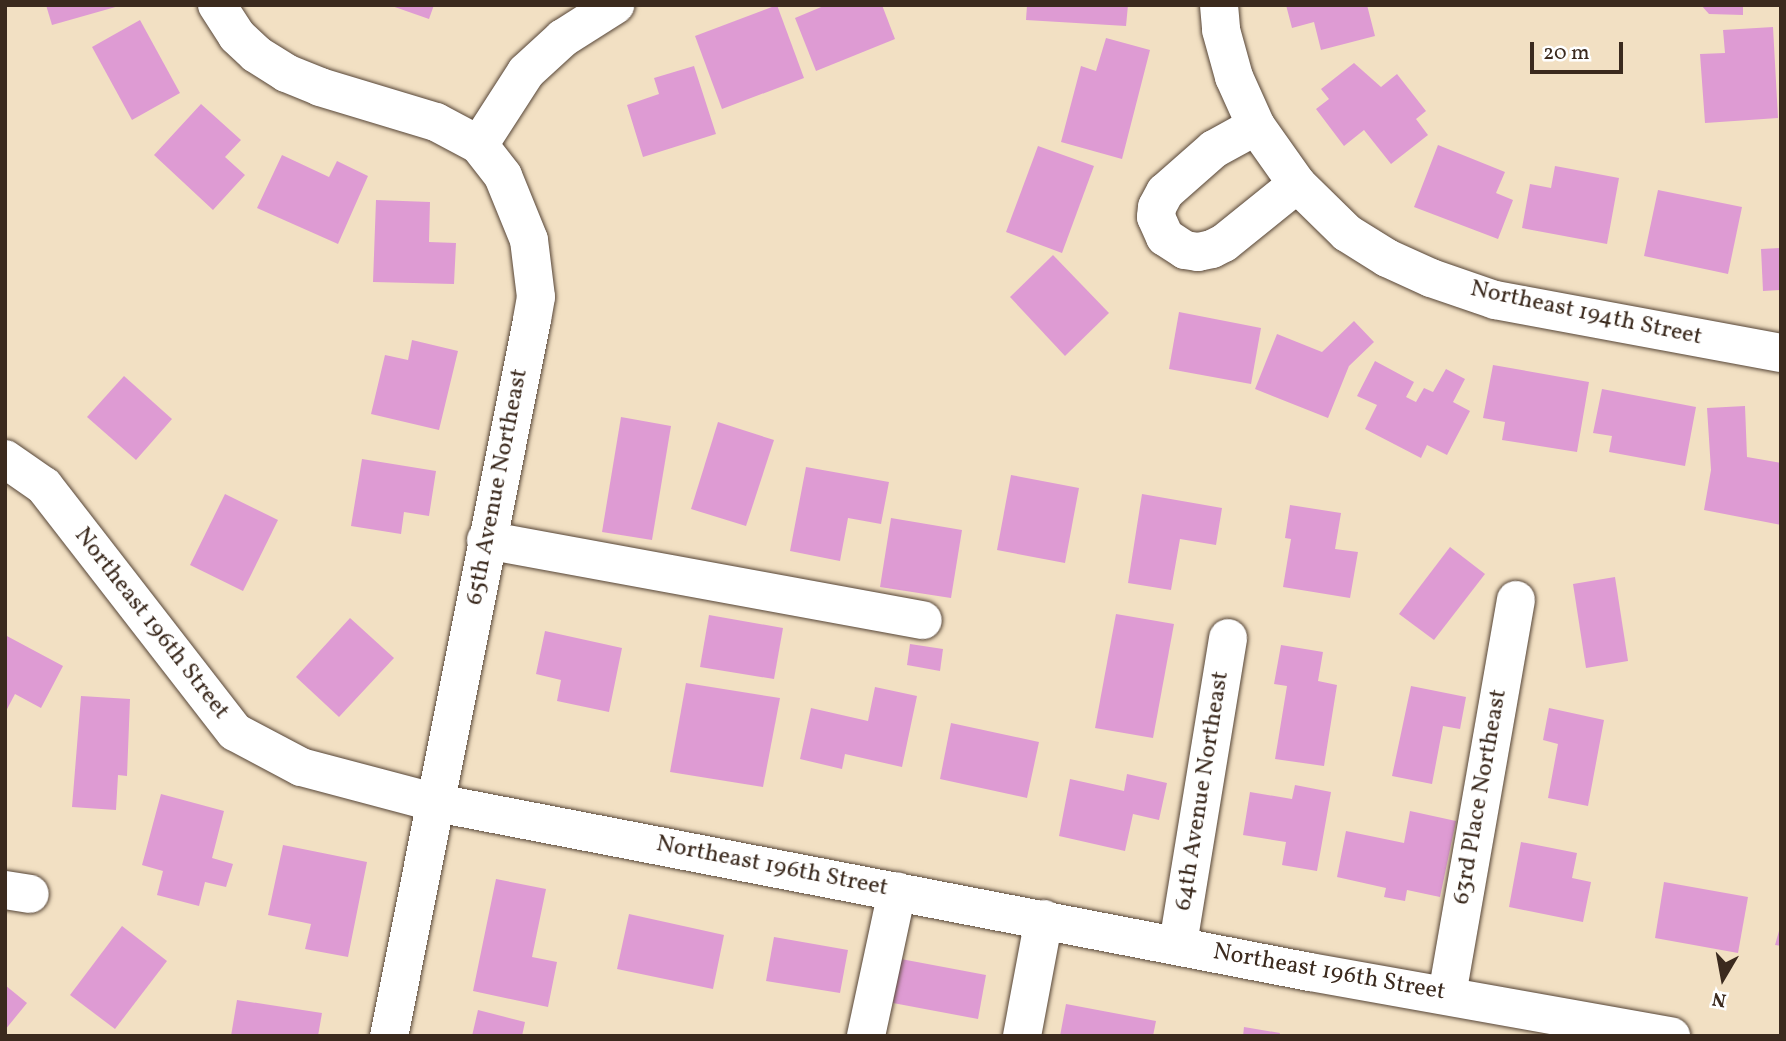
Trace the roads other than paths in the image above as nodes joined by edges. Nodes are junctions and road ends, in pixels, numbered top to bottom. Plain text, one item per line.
1 (217, 5) edge
2 (615, 5) edge
3 (1219, 5) edge
4 (1256, 126) junction
5 (479, 145) junction
6 (1297, 184) junction
7 (1781, 353) edge
8 (5, 459) edge
9 (486, 540) junction
10 (1516, 600) dead end
11 (923, 620) dead end
12 (1228, 638) dead end
13 (436, 803) junction
14 (897, 891) junction
15 (1044, 919) junction
16 (1178, 944) junction
17 (1447, 995) junction
18 (389, 1036) edge
19 (866, 1036) edge
20 (1022, 1036) edge
21 (1671, 1036) edge

1 - 5 street
2 - 5 street
3 - 4 street, Northeast 194th Street
4 - 6 street, Northeast 194th Street
4 - 6 street
5 - 9 street, 65th Avenue Northeast
6 - 7 street, Northeast 194th Street
8 - 13 street, Northeast 196th Street
9 - 11 street
9 - 13 street, 65th Avenue Northeast
10 - 17 street, 63rd Place Northeast
12 - 16 street, 64th Avenue Northeast
13 - 14 street, Northeast 196th Street
13 - 18 street, 65th Avenue Northeast
14 - 15 street, Northeast 196th Street
14 - 19 street
15 - 16 street, Northeast 196th Street
15 - 20 street
16 - 17 street, Northeast 196th Street
17 - 21 street, Northeast 196th Street

